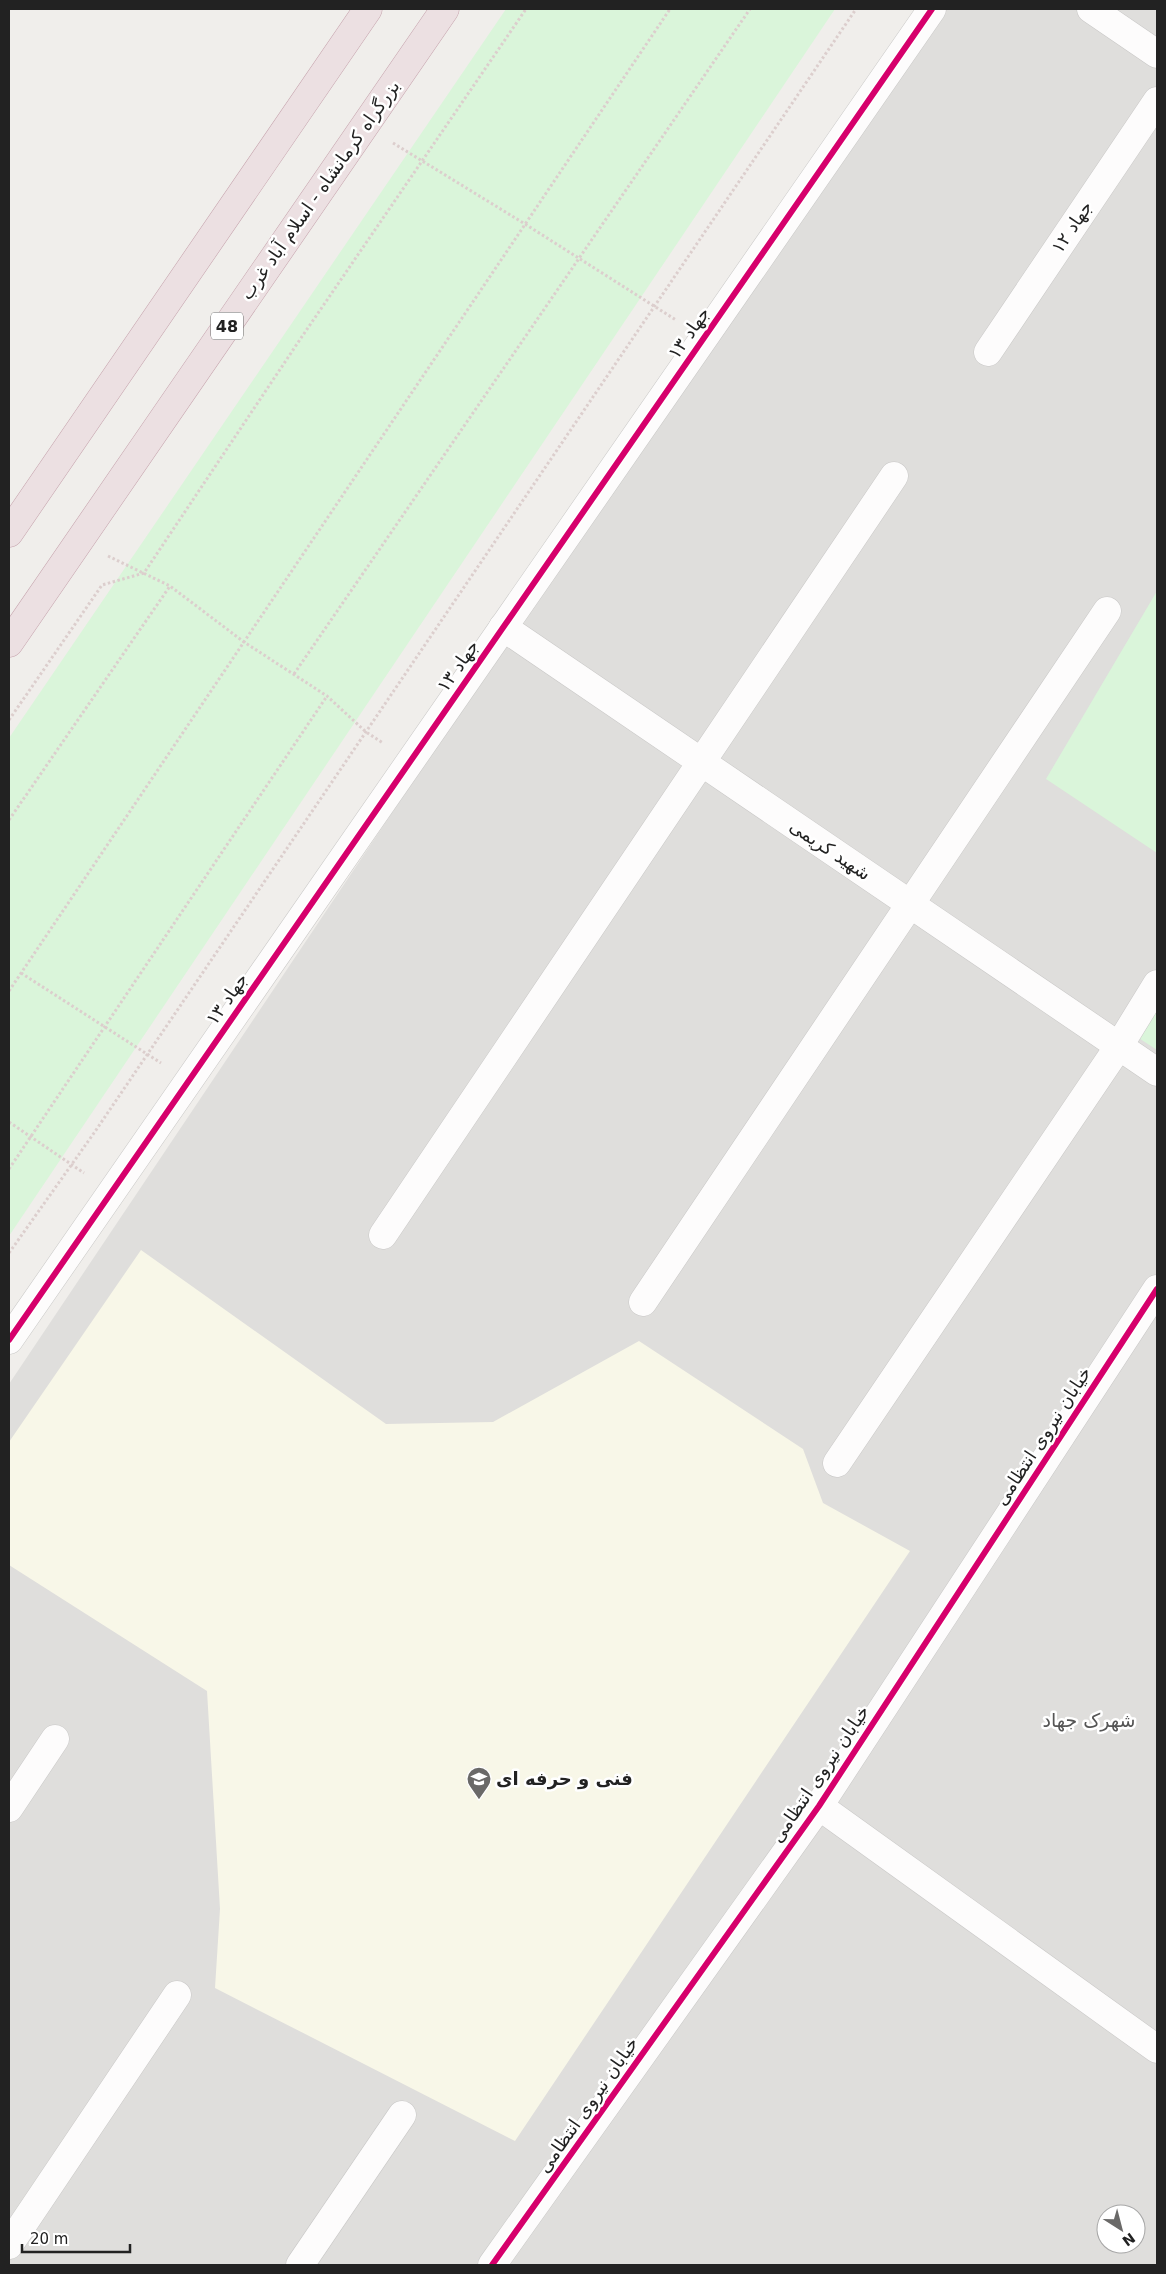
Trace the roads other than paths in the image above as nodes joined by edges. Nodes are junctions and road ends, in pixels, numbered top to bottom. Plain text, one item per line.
1 (368, 9) edge
2 (445, 9) edge
3 (932, 9) edge
4 (1091, 9) edge
5 (1157, 54) edge
6 (1157, 101) edge
7 (988, 352) dead end
8 (894, 476) dead end
9 (9, 533) edge
10 (1107, 611) dead end
11 (503, 627) junction
12 (9, 643) edge
13 (702, 762) junction
14 (911, 904) junction
15 (1157, 984) edge
16 (1119, 1046) junction
17 (1157, 1072) edge
18 (383, 1235) dead end
19 (1157, 1288) edge
20 (643, 1302) dead end
21 (9, 1340) edge
22 (837, 1463) dead end
23 (55, 1739) dead end
24 (819, 1806) junction
25 (9, 1808) edge
26 (177, 1995) dead end
27 (1157, 2049) edge
28 (402, 2114) dead end
29 (9, 2245) edge
30 (300, 2265) edge
31 (492, 2265) edge

1 - 9 highway
2 - 12 highway, بزرگراه کرمانشاه - اسلام آباد غرب / 48
3 - 11 street, جهاد ۱۳
4 - 5 street
6 - 7 street, جهاد ۱۲
8 - 13 street
10 - 14 street
11 - 13 street, شهید کریمی
11 - 21 street, جهاد ۱۳
13 - 14 street, شهید کریمی
13 - 18 street
14 - 16 street, شهید کریمی
14 - 20 street
15 - 16 street
16 - 17 street, شهید کریمی
16 - 22 street
19 - 24 street, خیابان نیروی انتظامی
23 - 25 street
24 - 27 street
24 - 31 street, خیابان نیروی انتظامی
26 - 29 street
28 - 30 street

